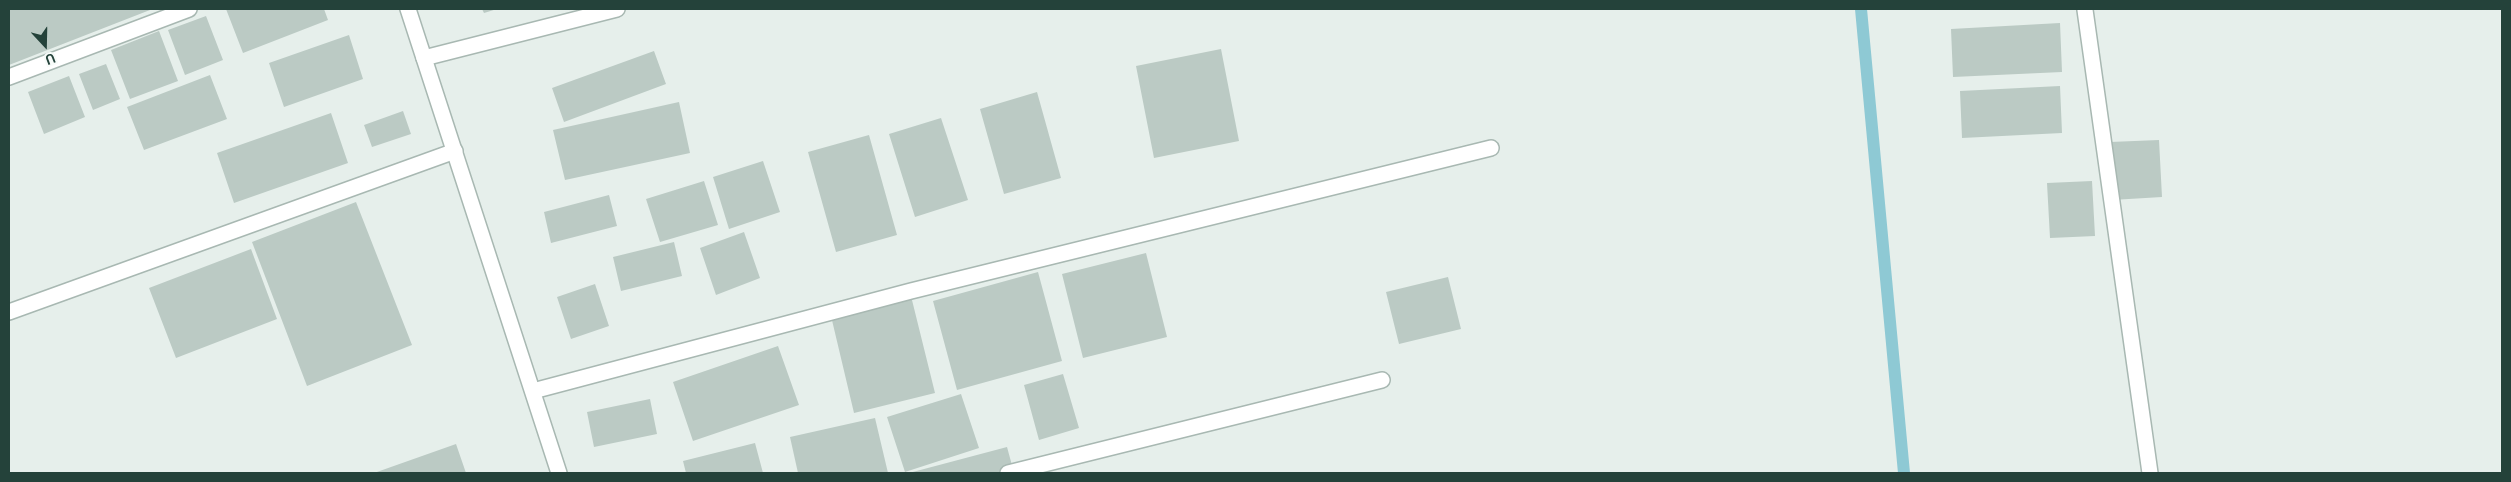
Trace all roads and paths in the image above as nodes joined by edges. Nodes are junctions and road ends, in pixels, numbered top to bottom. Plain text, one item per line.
1 (189, 9) edge
2 (408, 9) edge
3 (617, 9) edge
4 (2086, 10) dead end
5 (424, 58) junction
6 (9, 77) edge
7 (1491, 148) dead end
8 (455, 152) junction
9 (9, 312) edge
10 (1382, 380) dead end
11 (533, 390) junction
12 (559, 473) edge
13 (1008, 473) edge
14 (2150, 473) edge

1 - 6 street
2 - 5 street
3 - 5 street
4 - 14 street
5 - 8 street
7 - 11 street
8 - 9 street
8 - 11 street
10 - 13 street
11 - 12 street

